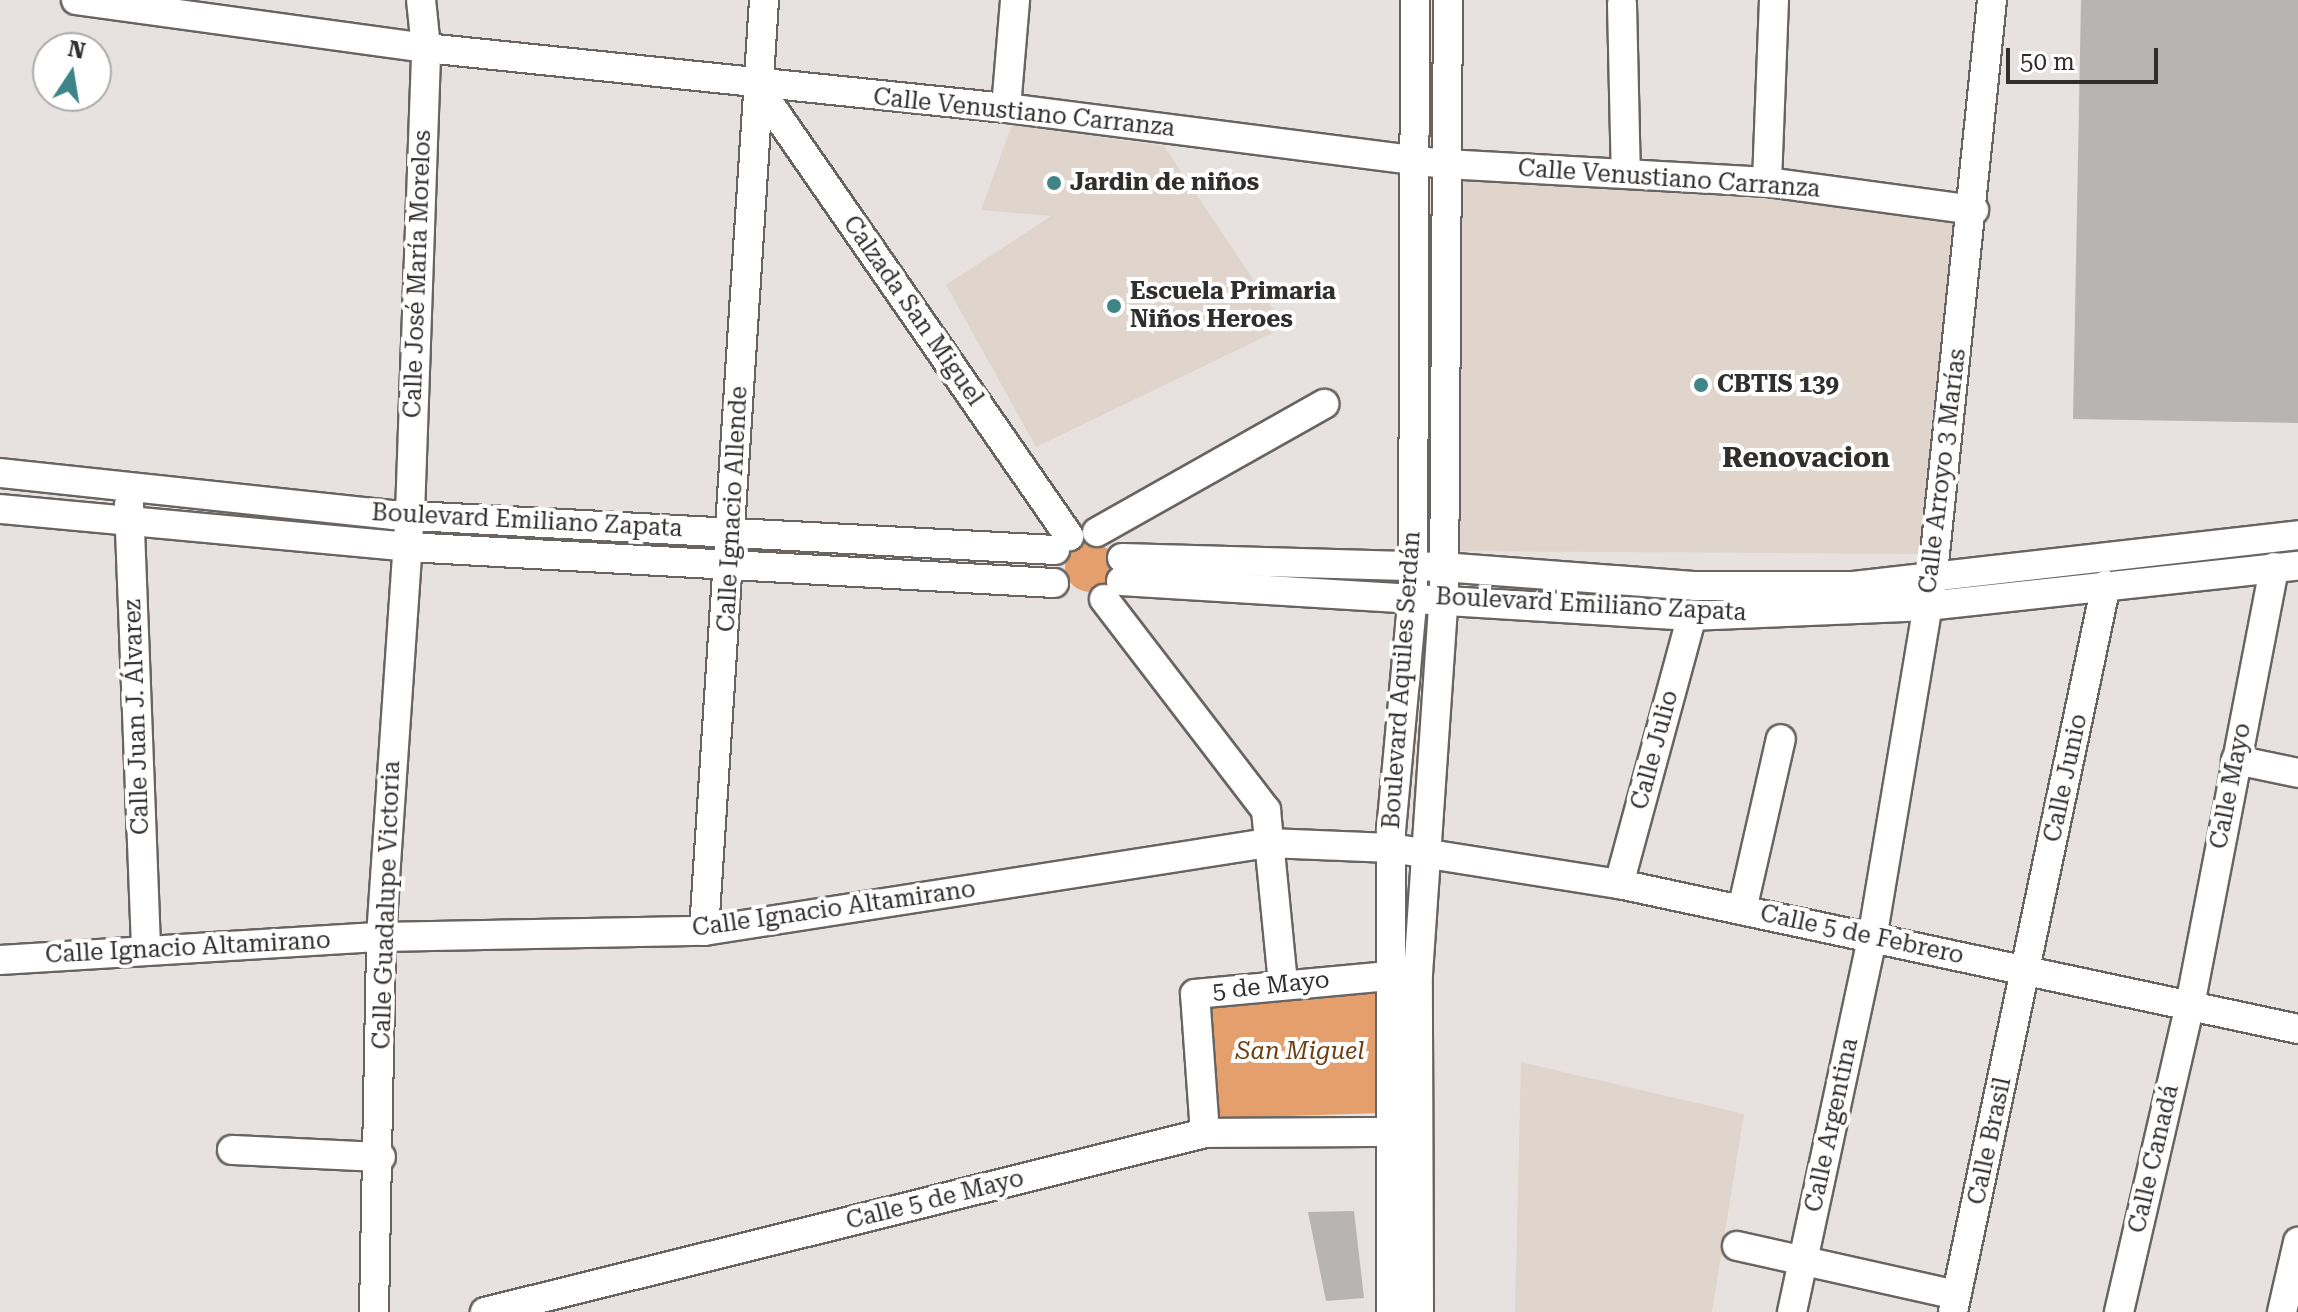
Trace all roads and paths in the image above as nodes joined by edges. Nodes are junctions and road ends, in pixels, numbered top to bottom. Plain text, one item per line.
1 (76, 0) edge
2 (421, 0) edge
3 (764, 0) edge
4 (1015, 0) edge
5 (1448, 0) edge
6 (1774, 0) edge
7 (1992, 0) edge
8 (1407, 1) edge
9 (1622, 4) dead end
10 (426, 48) junction
11 (757, 86) junction
12 (1006, 108) junction
13 (792, 138) junction
14 (752, 143) junction
15 (1415, 160) junction
16 (1446, 164) junction
17 (1626, 174) junction
18 (1767, 182) junction
19 (1974, 210) junction
20 (1324, 404) dead end
21 (0, 473) edge
22 (129, 483) junction
23 (0, 509) edge
24 (410, 514) junction
25 (130, 521) junction
26 (1097, 532) junction
27 (734, 533) junction
28 (2298, 535) edge
29 (1062, 543) junction
30 (408, 547) junction
31 (2286, 566) edge
32 (1442, 567) junction
33 (731, 568) junction
34 (1933, 573) junction
35 (1116, 579) junction
36 (1413, 581) junction
37 (1054, 583) junction
38 (2106, 585) junction
39 (1444, 596) junction
40 (1927, 606) junction
41 (1692, 616) junction
42 (1781, 739) dead end
43 (2236, 760) junction
44 (2298, 773) edge
45 (1268, 843) junction
46 (1391, 848) junction
47 (1425, 852) junction
48 (1619, 884) junction
49 (1742, 910) junction
50 (704, 931) junction
51 (381, 937) junction
52 (1872, 939) junction
53 (146, 950) junction
54 (0, 960) edge
55 (2027, 970) junction
56 (1404, 975) junction
57 (1283, 983) junction
58 (2190, 1005) junction
59 (2298, 1029) edge
60 (1404, 1132) junction
61 (1205, 1133) junction
62 (232, 1150) dead end
63 (381, 1157) junction
64 (2298, 1242) edge
65 (1737, 1246) dead end
66 (1803, 1259) junction
67 (1954, 1304) edge
68 (374, 1312) edge
69 (485, 1312) edge
70 (1391, 1312) edge
71 (1419, 1312) edge
72 (1792, 1312) edge
73 (2119, 1312) edge
74 (2282, 1312) edge

1 - 10 street, Calle Venustiano Carranza
2 - 10 street, Calle José María Morelos
3 - 11 street, Calle Ignacio Allende
4 - 12 street
5 - 16 street, Boulevard Aquiles Serdán
6 - 18 street
7 - 19 street, Calle Arroyo 3 Marías
8 - 15 street, Boulevard Aquiles Serdán
9 - 17 street
10 - 11 street, Calle Venustiano Carranza
10 - 24 street, Calle José María Morelos
11 - 12 street, Calle Venustiano Carranza
11 - 13 street, Calzada San Miguel
11 - 14 street, Calle Ignacio Allende
12 - 15 street, Calle Venustiano Carranza
13 - 14 street
13 - 29 street, Calzada San Miguel
14 - 27 street, Calle Ignacio Allende
15 - 16 street, Calle Venustiano Carranza
15 - 36 street, Boulevard Aquiles Serdán
16 - 17 street, Calle Venustiano Carranza
16 - 32 street, Boulevard Aquiles Serdán
17 - 18 street, Calle Venustiano Carranza
18 - 19 street, Calle Venustiano Carranza
19 - 34 street, Calle Arroyo 3 Marías
20 - 26 street
21 - 22 street, Boulevard Emiliano Zapata
22 - 24 street, Boulevard Emiliano Zapata
22 - 25 street, Calle Juan J. Álvarez
23 - 25 street, Boulevard Emiliano Zapata
24 - 27 street, Boulevard Emiliano Zapata
24 - 30 street, Calle José María Morelos
25 - 30 street, Boulevard Emiliano Zapata
25 - 53 street, Calle Juan J. Álvarez
26 - 29 street, Boulevard Emiliano Zapata
26 - 35 street
27 - 29 street, Boulevard Emiliano Zapata
27 - 33 street, Calle Ignacio Allende
28 - 34 street, Boulevard Emiliano Zapata
29 - 37 street
30 - 33 street, Boulevard Emiliano Zapata
30 - 51 street, Calle Guadalupe Victoria
31 - 38 street, Boulevard Emiliano Zapata
31 - 43 street, Calle Mayo
32 - 34 street, Boulevard Emiliano Zapata
32 - 36 street, Boulevard Emiliano Zapata
32 - 39 street, Boulevard Aquiles Serdán
33 - 37 street, Boulevard Emiliano Zapata
33 - 50 street, Calle Ignacio Allende
34 - 40 street, Calle Arroyo 3 Marías
35 - 36 street, Boulevard Emiliano Zapata
35 - 37 street, Boulevard Emiliano Zapata
35 - 45 street
36 - 39 street, Boulevard Emiliano Zapata
36 - 46 street, Boulevard Aquiles Serdán
38 - 40 street, Boulevard Emiliano Zapata
38 - 55 street, Calle Junio
39 - 41 street, Boulevard Emiliano Zapata
39 - 47 street, Boulevard Aquiles Serdán
40 - 41 street, Boulevard Emiliano Zapata
40 - 52 street, Calle Arroyo 3 Marías
41 - 48 street, Calle Julio
42 - 49 street
43 - 44 street
43 - 58 street, Calle Mayo
45 - 46 street, Calle Ignacio Altamirano
45 - 50 street, Calle Ignacio Altamirano
45 - 57 street
46 - 47 street, Calle Ignacio Altamirano
46 - 56 street, Boulevard Aquiles Serdán
47 - 48 street, Calle 5 de Febrero
47 - 56 street, Boulevard Aquiles Serdán
48 - 49 street, Calle 5 de Febrero
49 - 52 street, Calle 5 de Febrero
50 - 51 street, Calle Ignacio Altamirano
51 - 53 street, Calle Ignacio Altamirano
51 - 63 street, Calle Guadalupe Victoria
52 - 55 street, Calle 5 de Febrero
52 - 66 street, Calle Argentina
53 - 54 street, Calle Ignacio Altamirano
55 - 58 street, Calle 5 de Febrero
55 - 67 street, Calle Brasil
56 - 57 street, 5 de Mayo
56 - 60 street, Boulevard Aquiles Serdán
57 - 61 street, 5 de Mayo
58 - 59 street, Calle 5 de Febrero
58 - 73 street, Calle Canadá
60 - 61 street, Calle 5 de Mayo
60 - 70 street, Boulevard Aquiles Serdán
60 - 71 street, Boulevard Aquiles Serdán
61 - 69 street, Calle 5 de Mayo
62 - 63 street
63 - 68 street, Calle Guadalupe Victoria
64 - 74 street
65 - 66 street
66 - 67 street
66 - 72 street, Calle Argentina

